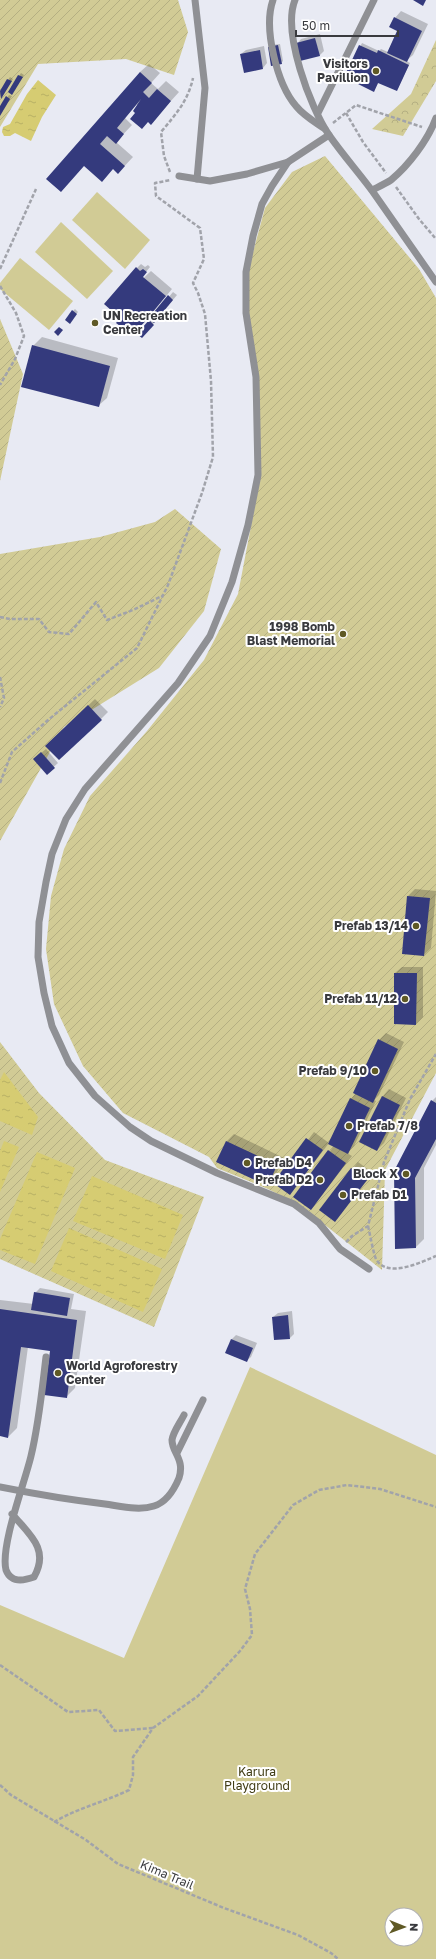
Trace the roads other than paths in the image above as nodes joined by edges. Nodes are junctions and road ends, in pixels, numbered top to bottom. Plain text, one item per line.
1 (195, 0) edge
2 (273, 0) edge
3 (295, 0) edge
4 (374, 0) edge
5 (318, 113) junction
6 (436, 118) edge
7 (327, 132) junction
8 (288, 162) junction
9 (179, 176) dead end
10 (197, 179) junction
11 (372, 190) junction
12 (436, 282) edge
13 (369, 1269) dead end
14 (46, 1357) dead end
15 (203, 1400) dead end
16 (184, 1415) dead end
17 (177, 1453) junction
18 (0, 1487) edge
19 (21, 1491) junction
20 (12, 1514) junction

1 - 10 lane
2 - 7 lane
3 - 5 lane
4 - 5 lane
5 - 7 lane
6 - 11 lane
7 - 8 lane
7 - 11 lane
8 - 10 lane
8 - 13 lane
9 - 10 lane
11 - 12 lane
14 - 19 lane
15 - 17 lane
16 - 17 lane
17 - 19 lane
18 - 19 lane
19 - 20 lane
20 - 20 lane

